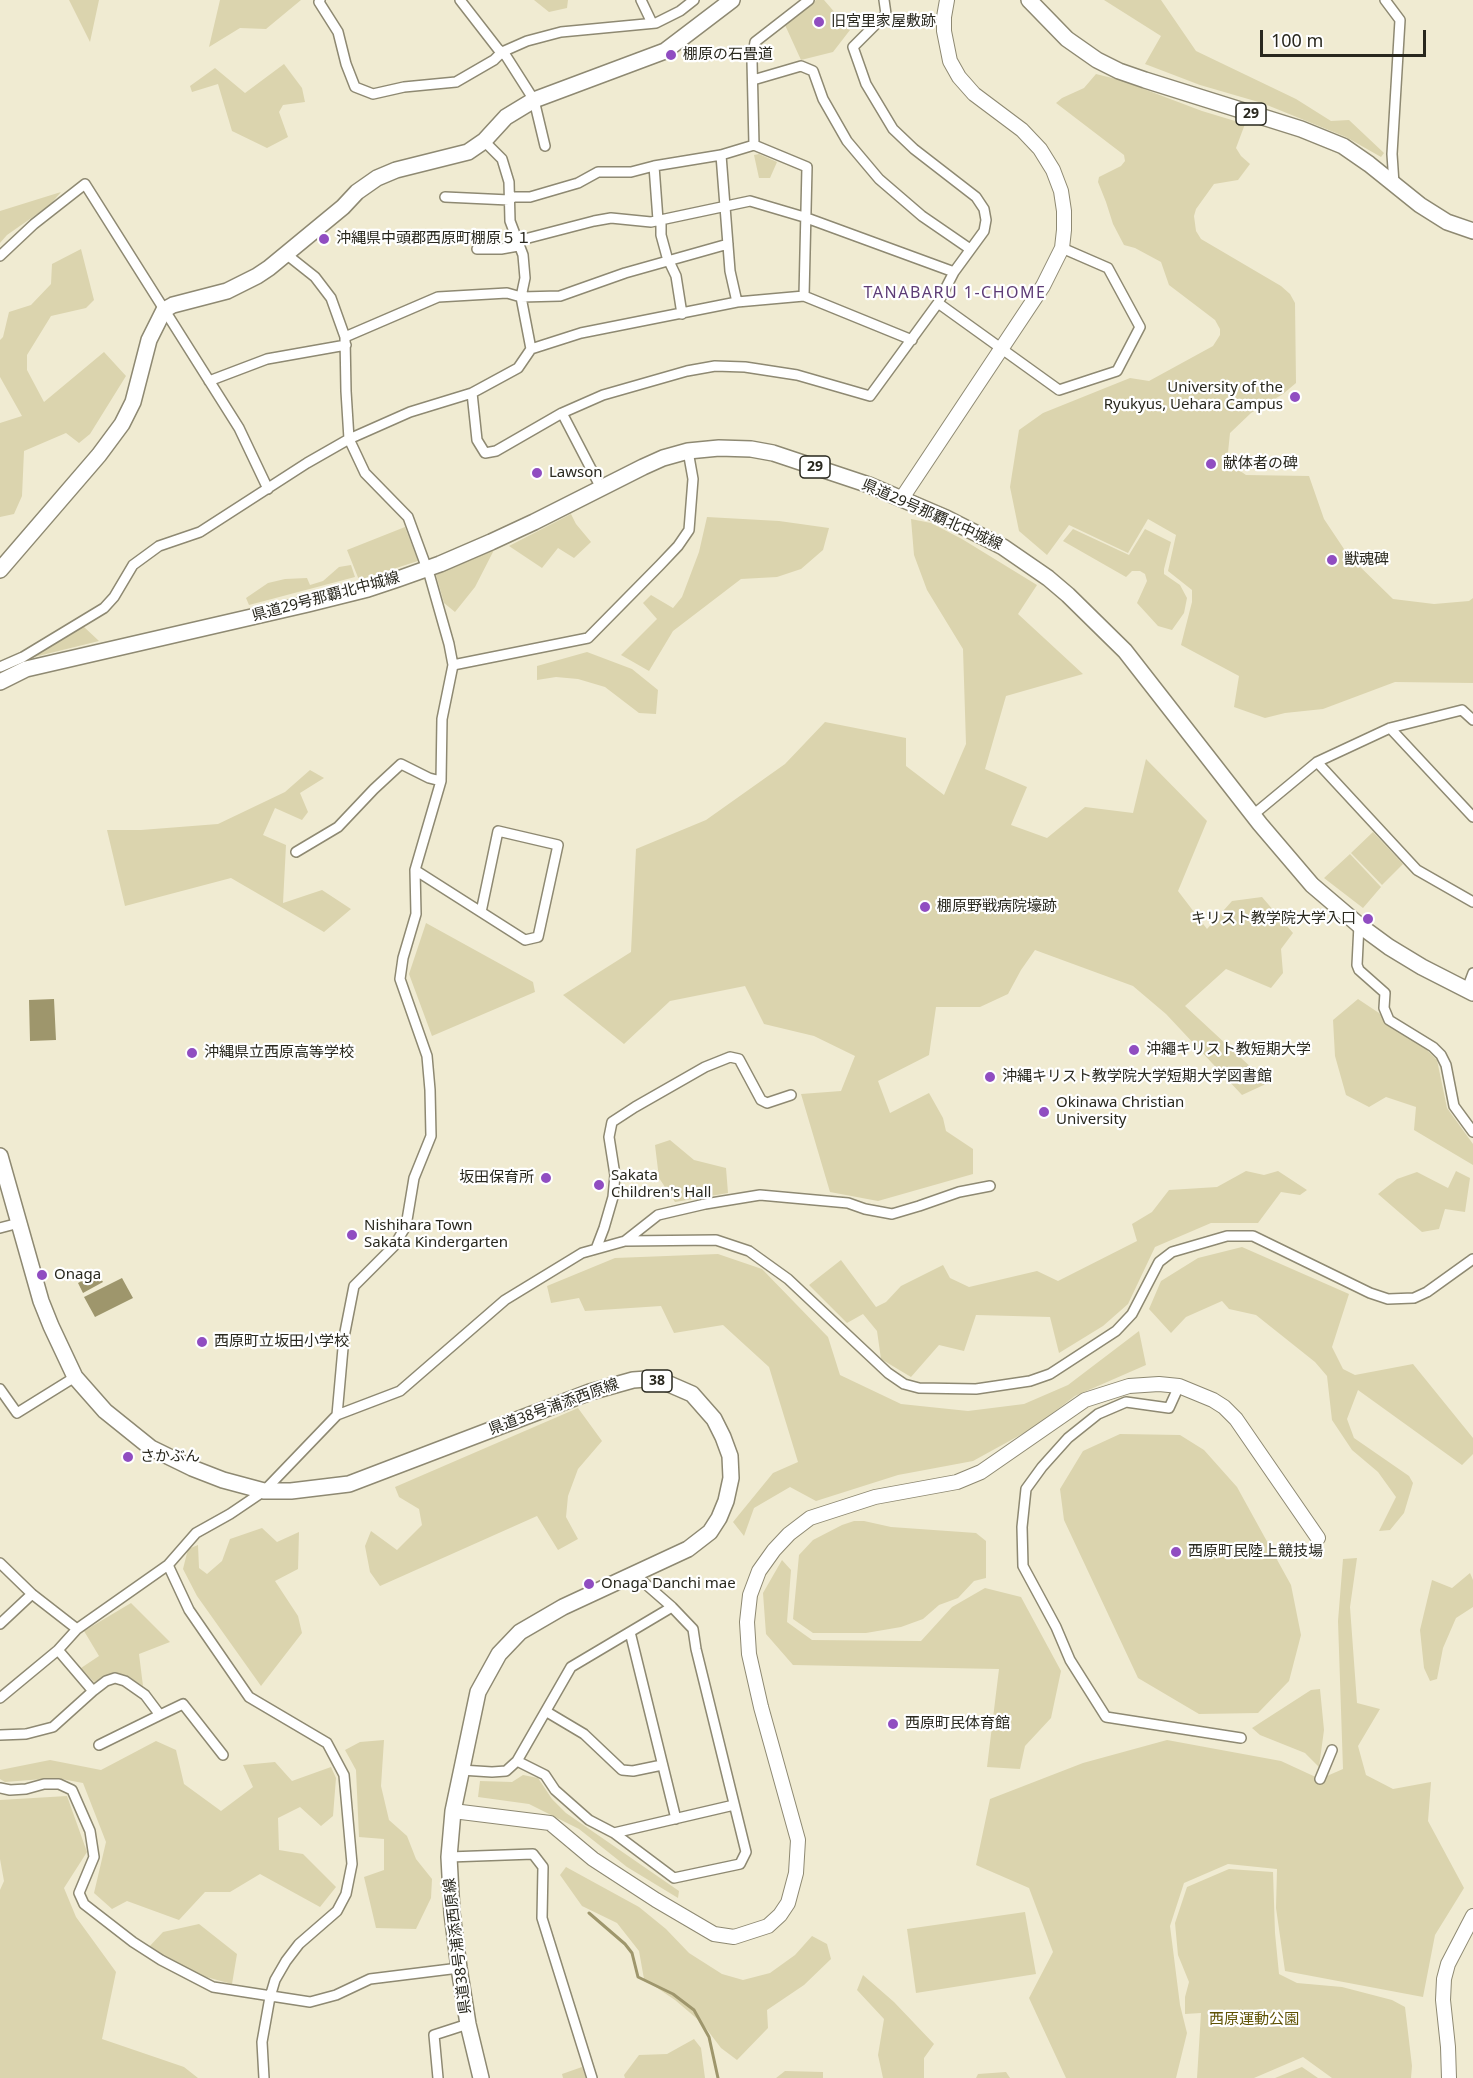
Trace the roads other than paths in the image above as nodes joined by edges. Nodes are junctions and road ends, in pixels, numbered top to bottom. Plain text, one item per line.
1 (320, 0) edge
2 (460, 0) edge
3 (641, 0) edge
4 (694, 0) edge
5 (732, 0) edge
6 (809, 0) edge
7 (884, 0) edge
8 (947, 0) edge
9 (1029, 0) edge
10 (1385, 0) edge
11 (652, 23) junction
12 (502, 52) junction
13 (753, 80) junction
14 (534, 100) junction
15 (484, 141) junction
16 (754, 145) junction
17 (544, 146) dead end
18 (721, 155) junction
19 (654, 166) junction
20 (1394, 184) junction
21 (445, 197) dead end
22 (509, 200) junction
23 (725, 206) junction
24 (804, 217) junction
25 (659, 220) junction
26 (1473, 231) edge
27 (518, 244) junction
28 (728, 244) junction
29 (1062, 248) junction
30 (477, 249) dead end
31 (970, 249) junction
32 (286, 254) junction
33 (0, 256) edge
34 (669, 261) junction
35 (954, 272) junction
36 (804, 296) junction
37 (521, 297) junction
38 (736, 302) junction
39 (938, 303) junction
40 (164, 310) junction
41 (682, 314) junction
42 (912, 340) junction
43 (346, 341) junction
44 (531, 349) junction
45 (1001, 349) junction
46 (209, 381) junction
47 (472, 393) junction
48 (562, 413) junction
49 (349, 440) junction
50 (688, 451) junction
51 (601, 488) junction
52 (268, 489) junction
53 (902, 498) junction
54 (427, 569) junction
55 (0, 570) edge
56 (24, 663) junction
57 (453, 665) junction
58 (0, 667) edge
59 (0, 681) edge
60 (1473, 720) edge
61 (1390, 728) junction
62 (1317, 762) junction
63 (441, 781) junction
64 (1253, 815) junction
65 (1473, 817) edge
66 (296, 852) dead end
67 (415, 870) junction
68 (1473, 902) edge
69 (481, 912) junction
70 (1359, 925) junction
71 (1473, 973) edge
72 (1470, 991) edge
73 (792, 1095) dead end
74 (1473, 1132) edge
75 (0, 1156) edge
76 (990, 1186) dead end
77 (19, 1223) junction
78 (0, 1228) edge
79 (625, 1241) junction
80 (596, 1249) junction
81 (1473, 1259) edge
82 (75, 1377) junction
83 (1179, 1386) junction
84 (0, 1389) edge
85 (338, 1415) junction
86 (264, 1491) junction
87 (1318, 1538) dead end
88 (0, 1563) edge
89 (168, 1565) junction
90 (633, 1573) junction
91 (32, 1594) junction
92 (672, 1607) junction
93 (0, 1624) edge
94 (77, 1629) junction
95 (630, 1632) junction
96 (58, 1650) junction
97 (93, 1691) junction
98 (0, 1698) edge
99 (547, 1712) junction
100 (160, 1715) junction
101 (0, 1735) edge
102 (1241, 1738) dead end
103 (99, 1745) dead end
104 (1332, 1750) dead end
105 (223, 1755) dead end
106 (517, 1761) junction
107 (662, 1765) junction
108 (461, 1770) junction
109 (1320, 1779) dead end
110 (0, 1788) edge
111 (734, 1805) junction
112 (453, 1811) junction
113 (676, 1819) junction
114 (614, 1833) junction
115 (449, 1857) junction
116 (1473, 1916) edge
117 (459, 1968) junction
118 (270, 1997) junction
119 (468, 2024) junction
120 (264, 2078) edge
121 (438, 2078) edge
122 (481, 2078) edge
123 (592, 2078) edge
124 (1449, 2078) edge

1 - 12 street
2 - 12 street
3 - 11 street
4 - 11 street
5 - 14 main road
6 - 13 street
7 - 31 street
8 - 29 street
9 - 20 main road, 29
10 - 20 street
11 - 12 street
12 - 14 street
13 - 16 street
13 - 31 street
14 - 15 main road
14 - 17 street
15 - 22 street
15 - 32 main road
16 - 18 street
16 - 24 street
18 - 19 street
18 - 23 street
19 - 22 street
19 - 25 street
20 - 26 main road, 29
21 - 22 street
22 - 27 street
23 - 24 street
23 - 25 street
23 - 28 street
24 - 35 street
24 - 36 street
25 - 27 street
25 - 34 street
27 - 30 street
27 - 37 street
28 - 34 street
28 - 38 street
29 - 45 street
29 - 45 street
31 - 35 street
32 - 40 main road
32 - 43 street
33 - 40 street
34 - 37 street
34 - 41 street
35 - 39 street
36 - 38 street
36 - 42 street
37 - 43 street
37 - 44 street
38 - 41 street
39 - 42 street
39 - 45 street
40 - 46 street
40 - 55 main road
41 - 44 street
42 - 48 street
43 - 46 street
43 - 49 street
44 - 47 street
45 - 53 street
46 - 52 street
47 - 48 street
47 - 49 street
48 - 51 street
49 - 52 street
49 - 54 street
50 - 51 main road, 県道29号那覇北中城線 / 29
50 - 53 main road, 県道29号那覇北中城線 / 29
50 - 57 street
51 - 54 main road, 県道29号那覇北中城線 / 29
52 - 56 street
53 - 64 main road, 県道29号那覇北中城線 / 29
54 - 56 main road, 県道29号那覇北中城線 / 29
54 - 57 street
56 - 58 street
56 - 59 main road, 県道29号那覇北中城線 / 29
57 - 63 street
60 - 61 street
61 - 62 street
61 - 65 street
62 - 64 street
62 - 68 street
63 - 66 street
63 - 67 street
64 - 70 main road, 県道29号那覇北中城線 / 29
67 - 69 street
67 - 85 street
69 - 69 street
70 - 72 main road, 県道29号那覇北中城線 / 29
70 - 74 street
71 - 72 street
73 - 80 street
75 - 77 main road, 県道38号浦添西原線 / 38
76 - 79 street
77 - 78 street
77 - 82 main road, 県道38号浦添西原線 / 38
79 - 80 street
79 - 81 street
80 - 85 street
82 - 84 street
82 - 86 main road, 県道38号浦添西原線 / 38
83 - 87 street
83 - 102 street
83 - 112 street
85 - 86 street
86 - 89 street
86 - 90 main road, 県道38号浦添西原線 / 38
88 - 91 street
89 - 94 street
89 - 118 street
90 - 92 street
90 - 108 main road, 県道38号浦添西原線 / 38
91 - 93 street
91 - 94 street
92 - 95 street
92 - 111 street
94 - 96 street
95 - 99 street
95 - 107 street
96 - 97 street
96 - 98 street
97 - 100 street
97 - 101 street
99 - 106 street
99 - 107 street
100 - 103 street
100 - 105 street
104 - 109 street
106 - 108 street
106 - 114 street
107 - 113 street
108 - 112 main road, 県道38号浦添西原線 / 38
110 - 118 street
111 - 113 street
111 - 114 street
112 - 115 main road, 県道38号浦添西原線 / 38
113 - 114 street
115 - 117 main road, 県道38号浦添西原線 / 38
115 - 123 street
116 - 124 street
117 - 118 street
117 - 119 main road, 県道38号浦添西原線 / 38
118 - 120 street
119 - 121 street
119 - 122 main road, 県道38号浦添西原線 / 38

